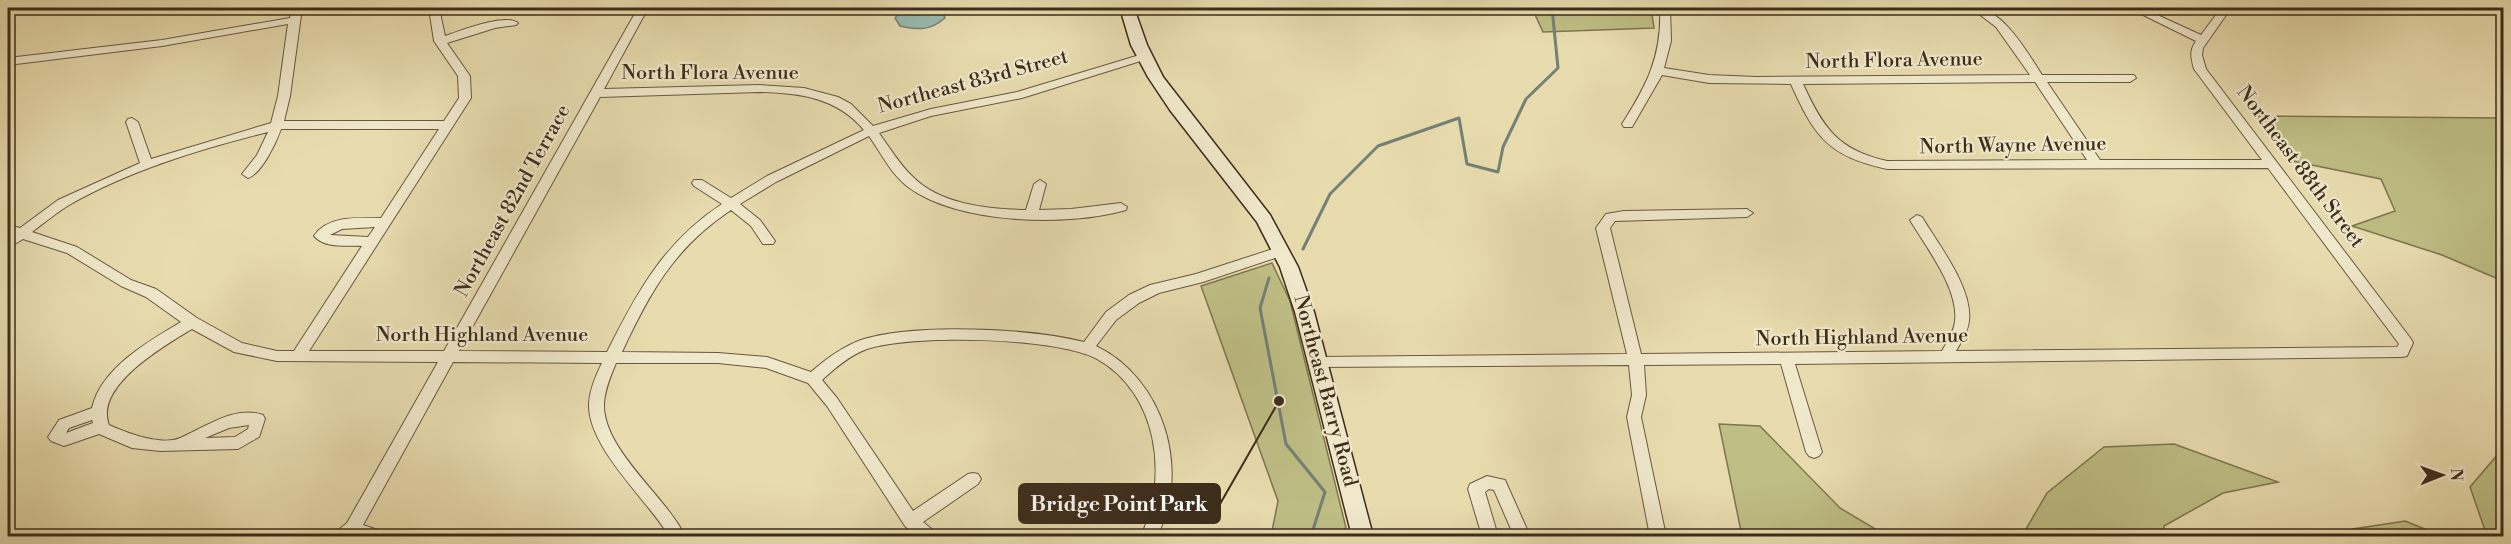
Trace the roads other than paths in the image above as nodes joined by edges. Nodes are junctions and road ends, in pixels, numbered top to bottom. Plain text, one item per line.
1 (434, 8) edge
2 (643, 8) edge
3 (1127, 8) edge
4 (1665, 8) edge
5 (1976, 8) edge
6 (2134, 8) edge
7 (2226, 8) edge
8 (296, 14) edge
9 (512, 23) dead end
10 (2202, 40) junction
11 (440, 41) junction
12 (1143, 57) junction
13 (8, 61) edge
14 (1659, 71) junction
15 (2130, 78) dead end
16 (2038, 79) junction
17 (1796, 82) junction
18 (595, 93) junction
19 (132, 122) dead end
20 (1628, 124) dead end
21 (278, 125) junction
22 (449, 126) junction
23 (870, 131) junction
24 (2096, 164) junction
25 (2272, 164) junction
26 (147, 165) junction
27 (248, 174) dead end
28 (698, 183) dead end
29 (1040, 184) dead end
30 (728, 204) junction
31 (1120, 207) dead end
32 (1032, 213) junction
33 (1747, 213) dead end
34 (1917, 219) dead end
35 (385, 222) junction
36 (14, 231) edge
37 (768, 241) dead end
38 (372, 242) junction
39 (8, 243) edge
40 (1282, 251) junction
41 (192, 322) junction
42 (1087, 348) junction
43 (2406, 348) joint
44 (299, 355) junction
45 (450, 355) junction
46 (614, 356) junction
47 (1946, 357) junction
48 (1786, 360) junction
49 (1636, 361) junction
50 (1317, 363) junction
51 (813, 379) junction
52 (184, 443) dead end
53 (1814, 452) dead end
54 (973, 479) dead end
55 (911, 521) junction
56 (348, 532) edge
57 (375, 537) edge
58 (677, 537) edge
59 (928, 537) edge
60 (1149, 537) edge
61 (1363, 537) edge
62 (1491, 537) edge
63 (1522, 537) edge
64 (1658, 537) edge

1 - 11 street
2 - 18 street, Northeast 82nd Terrace
3 - 12 main road, Northeast Barry Road
4 - 14 street
5 - 16 street
6 - 10 street
7 - 10 street
8 - 13 street
8 - 21 street
9 - 11 street
10 - 25 street, Northeast 88th Street
11 - 22 street
12 - 23 street, Northeast 83rd Street
12 - 40 main road, Northeast Barry Road
14 - 17 street, North Flora Avenue
14 - 20 street
15 - 16 street, North Flora Avenue
16 - 17 street, North Flora Avenue
16 - 24 street
17 - 24 street, North Wayne Avenue
18 - 23 street, North Flora Avenue
18 - 45 street, Northeast 82nd Terrace
19 - 26 street
21 - 22 street
21 - 26 street
21 - 27 street
22 - 35 street
23 - 30 street, Northeast 83rd Street
23 - 32 street, North Flora Avenue
24 - 25 street, North Wayne Avenue
25 - 43 street, Northeast 88th Street
26 - 36 street
28 - 30 street
29 - 32 street
30 - 37 street
30 - 46 street, Northeast 83rd Street
31 - 32 street, North Flora Avenue
33 - 49 street
34 - 47 street
35 - 38 street
35 - 38 street
36 - 39 street
36 - 41 street, North Highland Avenue
38 - 44 street
40 - 42 street
40 - 50 main road, Northeast Barry Road
41 - 44 street, North Highland Avenue
41 - 52 street
42 - 51 street
42 - 60 street
43 - 47 street, North Highland Avenue
44 - 45 street, North Highland Avenue
45 - 46 street, North Highland Avenue
45 - 56 street, Northeast 82nd Terrace
46 - 51 street, North Highland Avenue
46 - 58 street, Northeast 83rd Street
47 - 48 street, North Highland Avenue
48 - 49 street, North Highland Avenue
48 - 53 street
49 - 50 street, North Highland Avenue
49 - 64 street
50 - 61 main road, Northeast Barry Road
51 - 55 street
54 - 55 street
55 - 59 street
56 - 57 street
62 - 63 street

